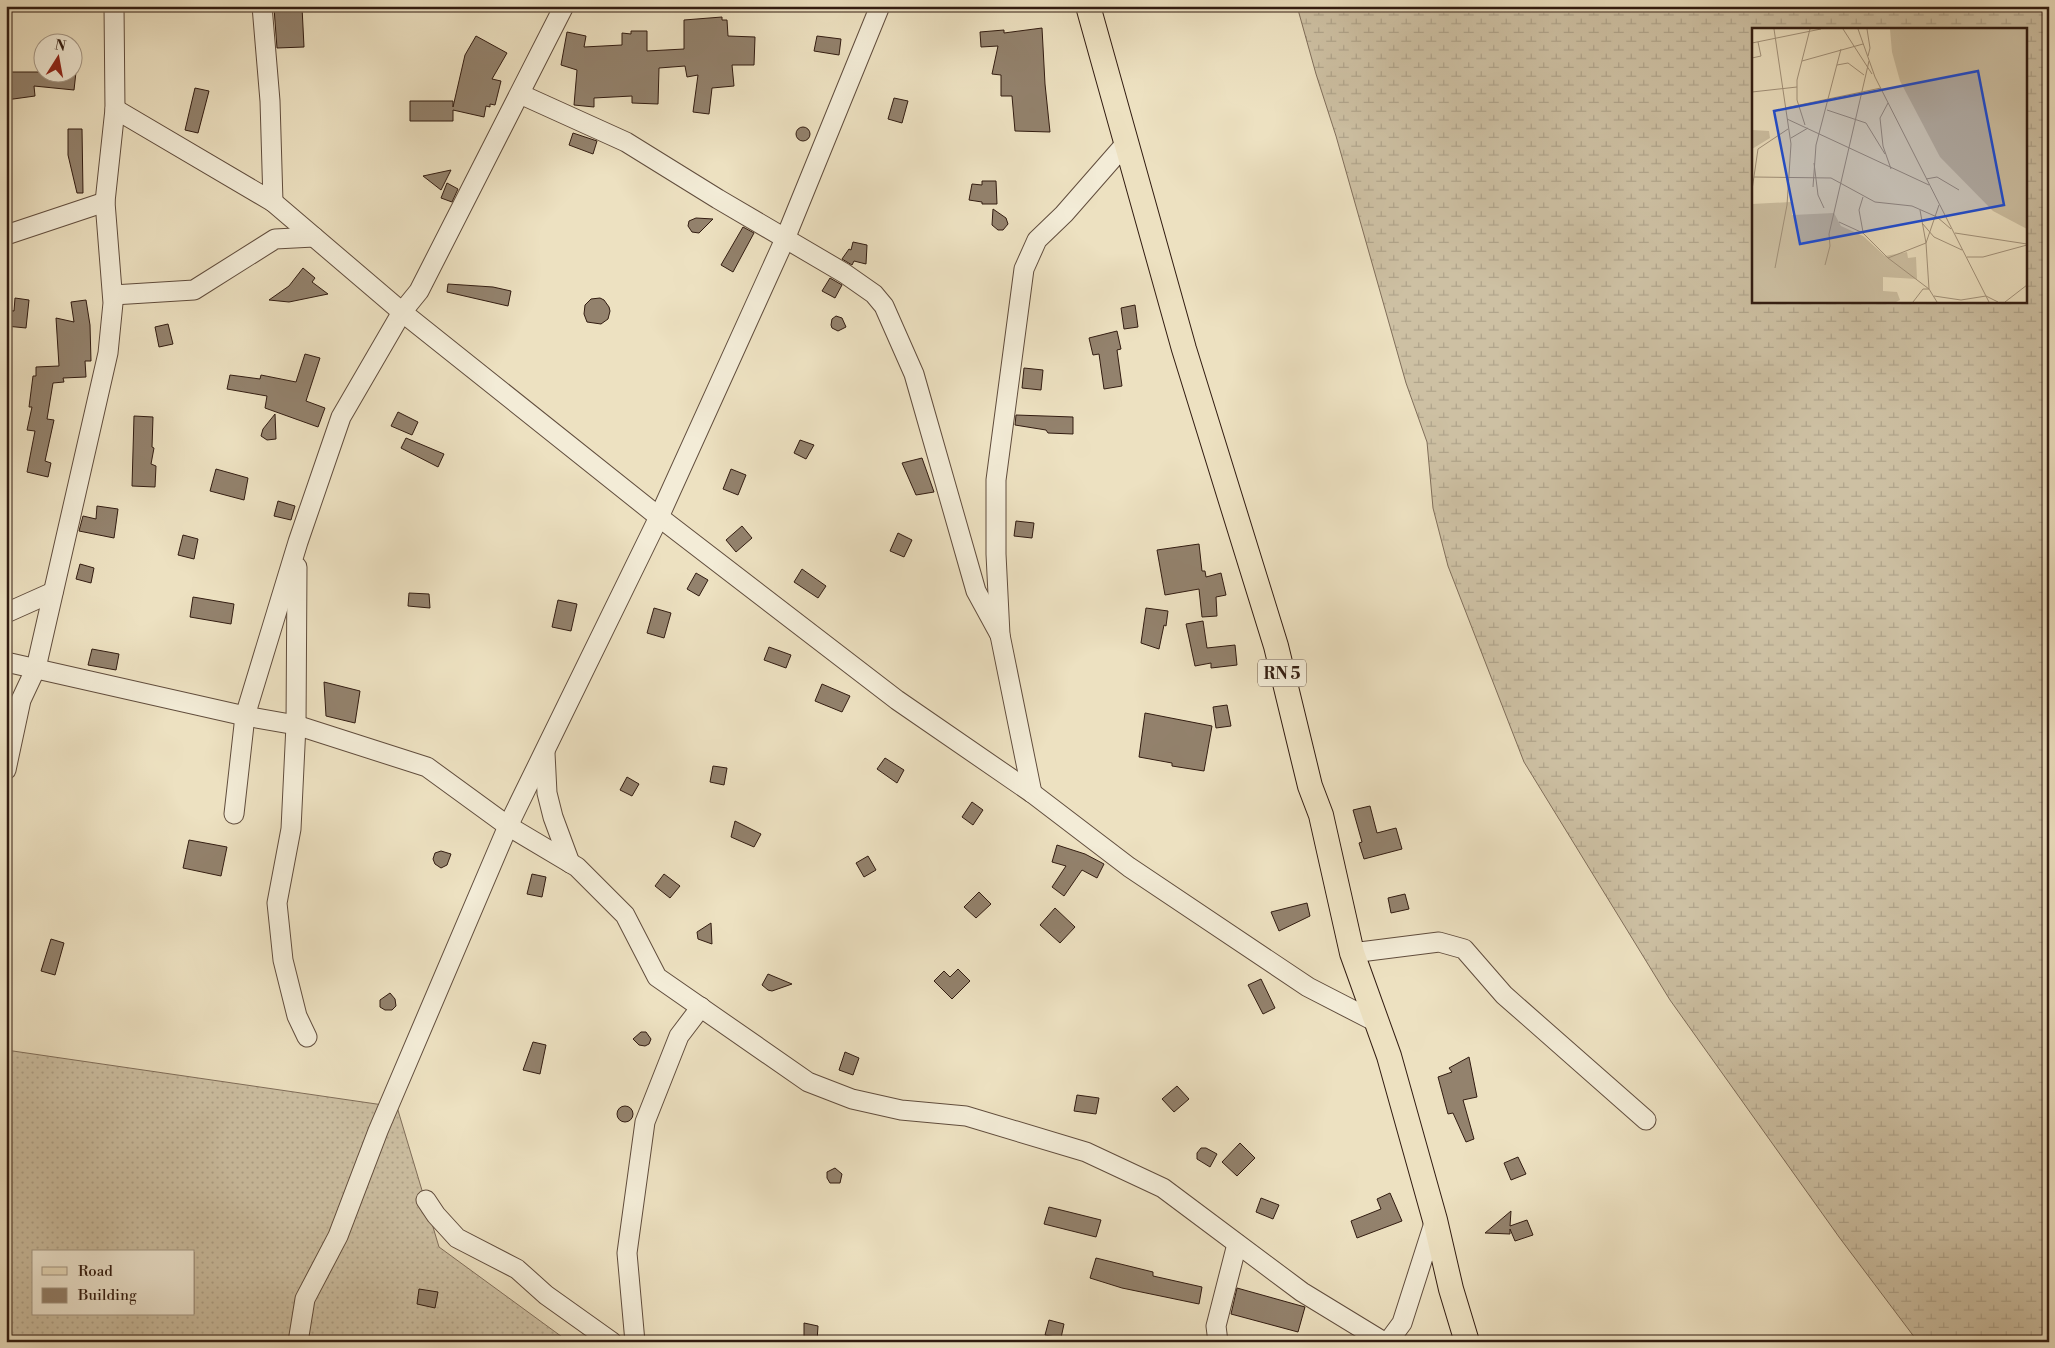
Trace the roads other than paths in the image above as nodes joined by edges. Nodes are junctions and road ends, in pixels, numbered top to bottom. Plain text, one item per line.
1 (114, 6) edge
2 (262, 6) edge
3 (564, 6) edge
4 (880, 6) edge
5 (1088, 6) edge
6 (520, 94) junction
7 (115, 109) junction
8 (1127, 142) junction
9 (105, 202) junction
10 (273, 202) junction
11 (6, 235) edge
12 (314, 237) junction
13 (785, 239) junction
14 (113, 296) junction
15 (402, 312) junction
16 (659, 517) junction
17 (298, 542) junction
18 (53, 592) junction
19 (6, 613) edge
20 (1000, 635) junction
21 (6, 662) edge
22 (36, 668) junction
23 (245, 716) junction
24 (296, 726) junction
25 (545, 750) junction
26 (6, 770) edge
27 (1032, 793) junction
28 (234, 814) dead end
29 (508, 826) junction
30 (570, 863) junction
31 (1352, 953) junction
32 (700, 1007) junction
33 (1376, 1022) junction
34 (306, 1038) dead end
35 (1646, 1120) dead end
36 (426, 1200) dead end
37 (1435, 1220) junction
38 (1237, 1244) junction
39 (298, 1342) edge
40 (612, 1342) edge
41 (634, 1342) edge
42 (1218, 1342) edge
43 (1384, 1342) edge
44 (1388, 1342) edge
45 (1467, 1342) edge

1 - 7 street
2 - 10 street
3 - 6 street
4 - 13 street
5 - 8 main road, RN 5
6 - 13 street
6 - 15 street
7 - 9 street
7 - 10 street
8 - 20 street
8 - 31 main road, RN 5
9 - 11 street
9 - 14 street
10 - 12 street
12 - 14 street
12 - 15 street
13 - 16 street
13 - 20 street
14 - 18 street
15 - 16 street
15 - 17 street
16 - 25 street
16 - 27 street
17 - 23 street
17 - 24 street
18 - 19 street
18 - 22 street
20 - 27 street
21 - 22 street
22 - 23 street
22 - 26 street
23 - 24 street
23 - 28 street
24 - 29 street
24 - 34 street
25 - 29 street
25 - 30 street
27 - 33 street
29 - 30 street
29 - 39 street
30 - 32 street
31 - 33 main road, RN 5
31 - 35 street
32 - 38 street
32 - 41 street
33 - 37 main road, RN 5
36 - 40 street
37 - 44 street
37 - 45 main road, RN 5
38 - 42 street
38 - 43 street

